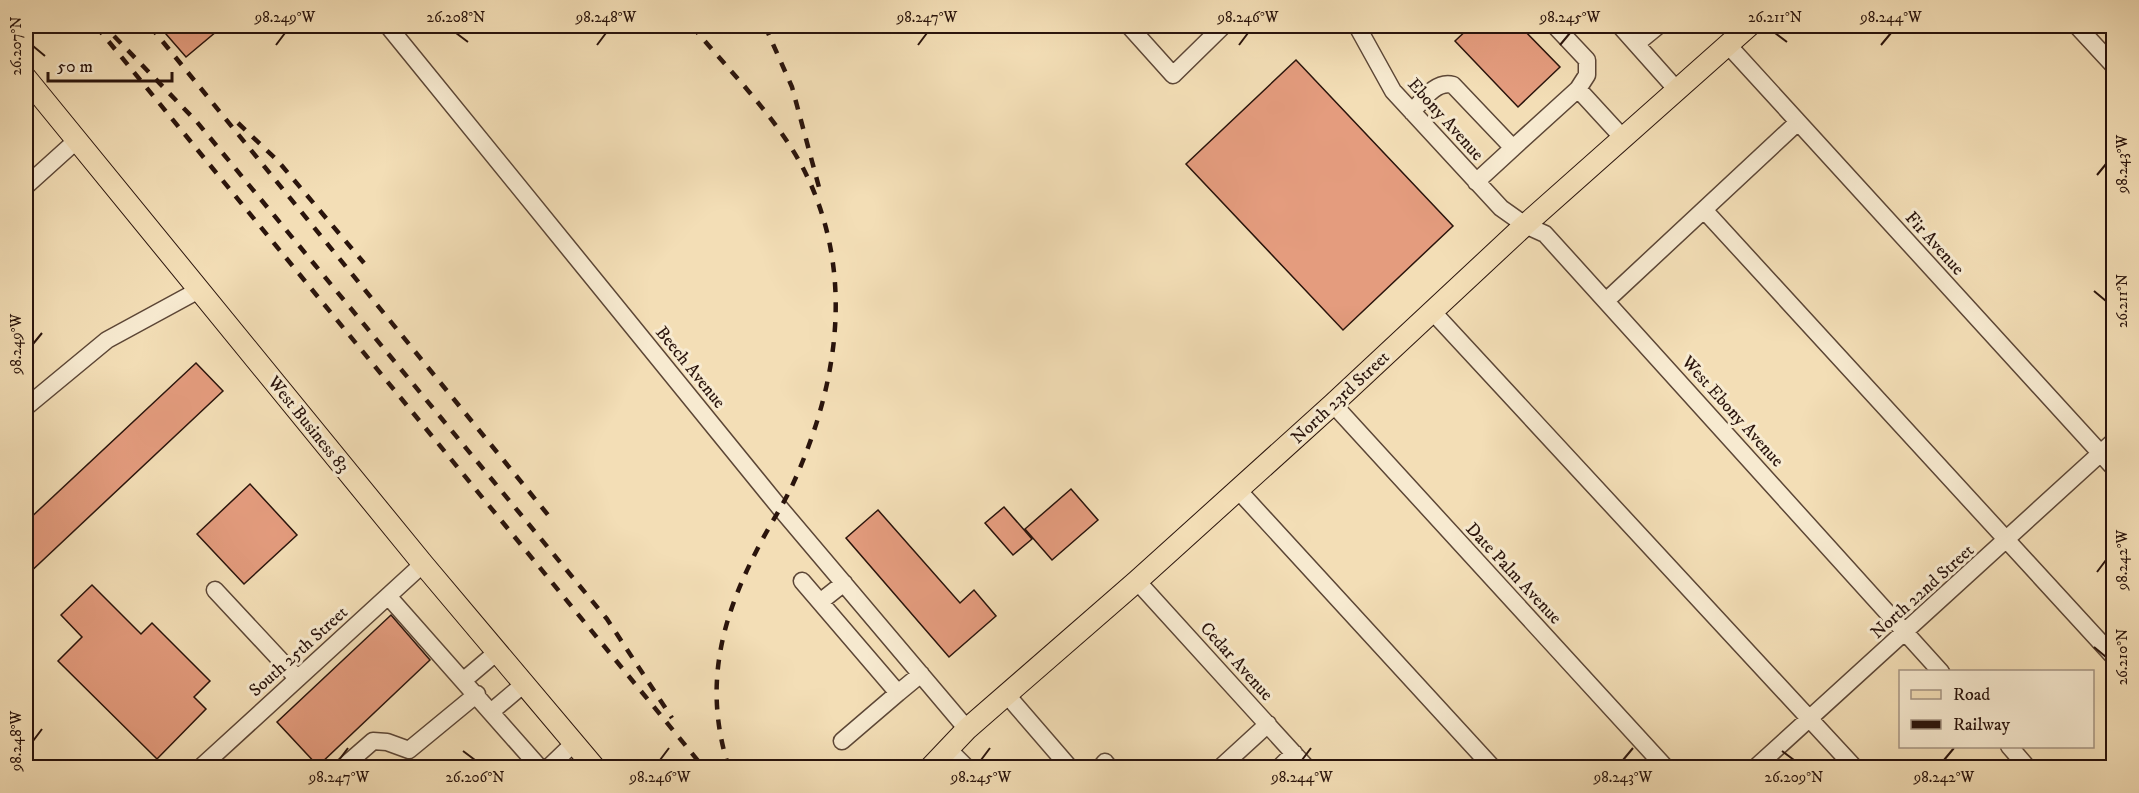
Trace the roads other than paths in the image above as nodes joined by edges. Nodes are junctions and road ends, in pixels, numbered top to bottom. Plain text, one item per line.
1 (388, 26) edge
2 (1129, 26) edge
3 (1223, 26) edge
4 (1357, 26) edge
5 (1555, 26) edge
6 (1620, 26) edge
7 (1658, 26) edge
8 (2077, 26) edge
9 (1745, 27) edge
10 (1636, 44) junction
11 (1728, 45) junction
12 (2114, 66) edge
13 (26, 78) edge
14 (1578, 89) junction
15 (1677, 90) junction
16 (1412, 112) junction
17 (1798, 122) junction
18 (1623, 138) junction
19 (77, 140) junction
20 (1513, 148) junction
21 (1476, 182) junction
22 (26, 186) edge
23 (1705, 211) junction
24 (1525, 225) junction
25 (199, 290) junction
26 (1607, 300) junction
27 (1432, 311) junction
28 (1333, 404) junction
29 (26, 407) edge
30 (2114, 441) edge
31 (2100, 454) junction
32 (2114, 468) edge
33 (1238, 490) junction
34 (2006, 540) junction
35 (423, 564) junction
36 (802, 581) dead end
37 (1137, 581) junction
38 (844, 583) junction
39 (215, 590) dead end
40 (388, 596) junction
41 (820, 602) junction
42 (1906, 633) junction
43 (497, 652) junction
44 (2114, 657) edge
45 (1939, 670) edge
46 (921, 674) junction
47 (297, 678) junction
48 (464, 680) junction
49 (524, 684) junction
50 (898, 693) junction
51 (477, 694) junction
52 (1007, 694) junction
53 (492, 711) junction
54 (1810, 718) junction
55 (1268, 724) junction
56 (967, 729) junction
57 (842, 741) dead end
58 (574, 743) junction
59 (2010, 748) edge
60 (948, 749) junction
61 (1294, 753) junction
62 (200, 768) edge
63 (342, 768) edge
64 (540, 768) edge
65 (548, 768) edge
66 (595, 768) edge
67 (930, 768) edge
68 (967, 768) edge
69 (1070, 768) edge
70 (1100, 768) edge
71 (1110, 768) edge
72 (1220, 768) edge
73 (1279, 768) edge
74 (1307, 768) edge
75 (1493, 768) edge
76 (1666, 768) edge
77 (1755, 768) edge
78 (1855, 768) edge
79 (2028, 768) edge

1 - 38 street, Beech Avenue
2 - 3 street
4 - 16 street, Ebony Avenue
5 - 14 street
6 - 10 street
7 - 10 street
8 - 12 street
9 - 11 main road, North 23rd Street
10 - 15 street
11 - 15 main road, North 23rd Street
11 - 17 street, Fir Avenue
13 - 19 main road, West Business 83
14 - 18 street
14 - 20 street
15 - 18 main road, North 23rd Street
16 - 20 street
16 - 21 street, Ebony Avenue
17 - 23 street
17 - 31 street, Fir Avenue
18 - 24 main road, North 23rd Street
19 - 22 street
19 - 25 main road, West Business 83
20 - 21 street
21 - 24 street, Ebony Avenue
23 - 26 street
23 - 34 street
24 - 26 street, West Ebony Avenue
24 - 27 main road, North 23rd Street
25 - 29 street
25 - 35 main road, West Business 83
26 - 42 street, West Ebony Avenue
27 - 28 main road, North 23rd Street
27 - 54 street
28 - 33 main road, North 23rd Street
28 - 76 street, Date Palm Avenue
30 - 31 street, North 22nd Street
31 - 32 street, Fir Avenue
31 - 34 street, North 22nd Street
33 - 37 main road, North 23rd Street
33 - 75 street
34 - 42 street, North 22nd Street
34 - 44 street
35 - 40 street, South 25th Street
35 - 43 main road, West Business 83
36 - 41 street
37 - 52 main road, North 23rd Street
37 - 55 street, Cedar Avenue
38 - 41 street
38 - 46 street, Beech Avenue
39 - 47 street
40 - 47 street, South 25th Street
40 - 48 street
41 - 50 street
42 - 45 street
42 - 54 street, North 22nd Street
43 - 48 street
43 - 49 main road, West Business 83
46 - 50 street
46 - 56 street, Beech Avenue
47 - 62 street, South 25th Street
48 - 51 street
49 - 53 street
49 - 58 main road, West Business 83
50 - 57 street
51 - 53 street
51 - 63 street
52 - 56 main road, North 23rd Street
52 - 69 street
53 - 64 street
54 - 77 street, North 22nd Street
54 - 78 street
55 - 61 street, Cedar Avenue
55 - 72 street
56 - 60 main road, North 23rd Street
58 - 65 street
58 - 66 main road, West Business 83
59 - 79 street
60 - 67 main road, North 23rd Street
60 - 68 street
61 - 73 street
61 - 74 street, Cedar Avenue
70 - 71 street

